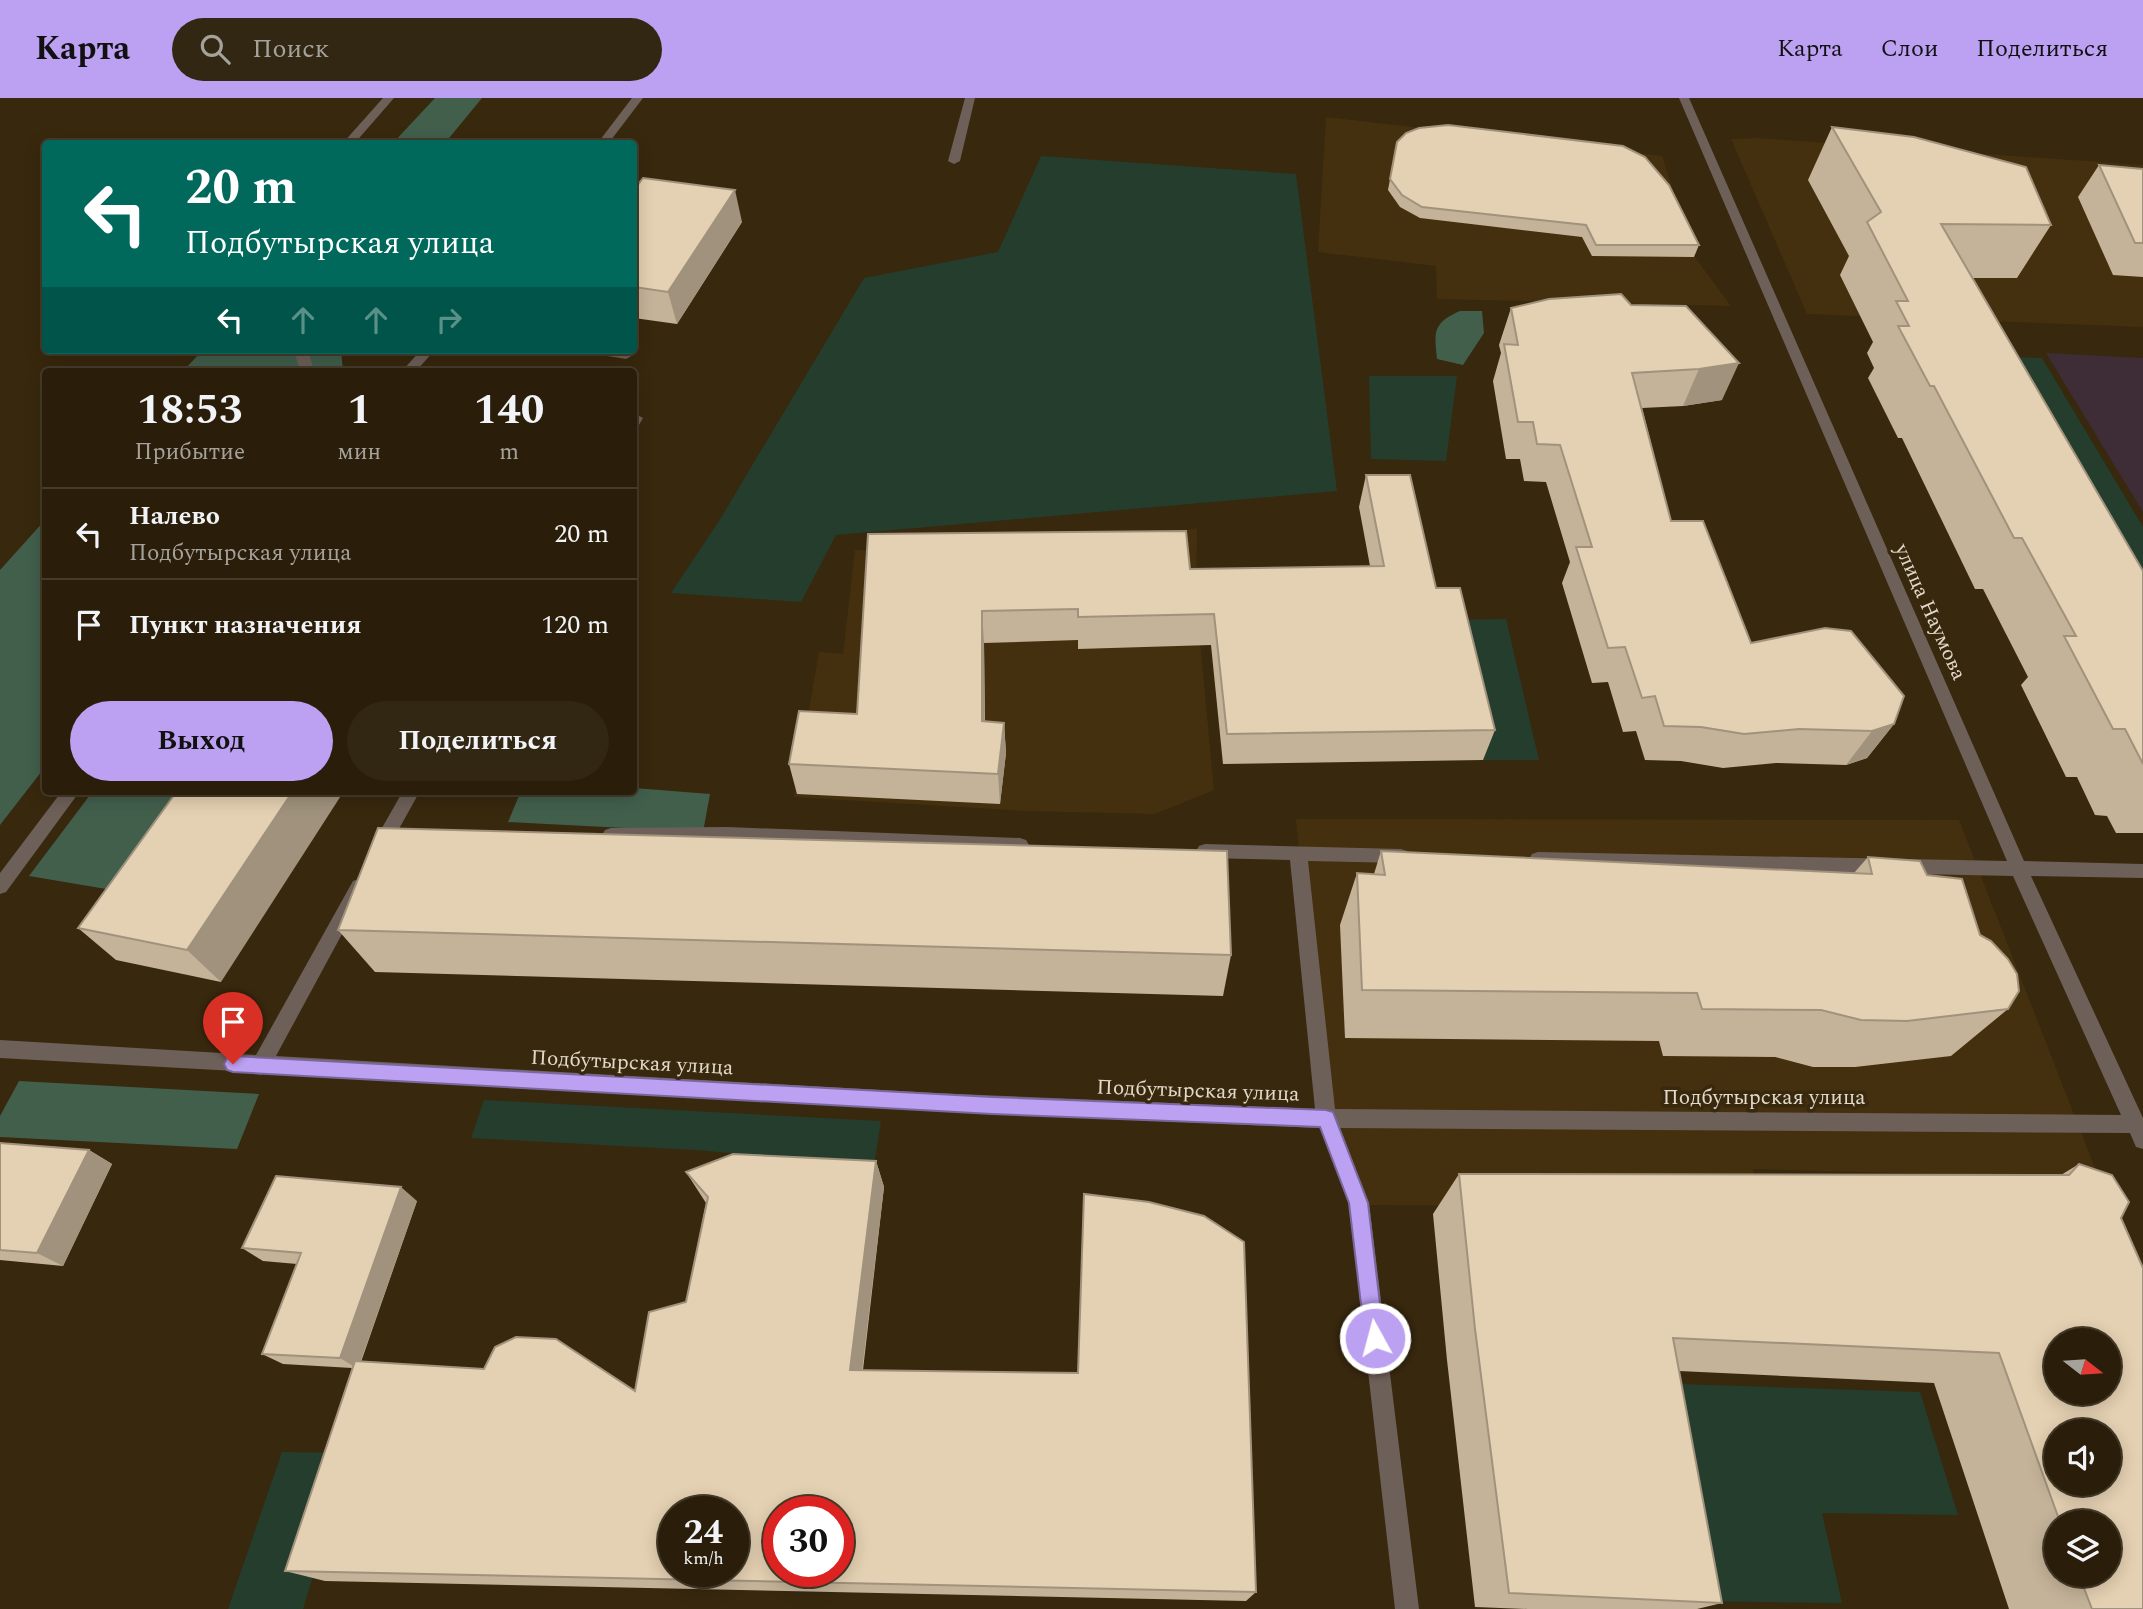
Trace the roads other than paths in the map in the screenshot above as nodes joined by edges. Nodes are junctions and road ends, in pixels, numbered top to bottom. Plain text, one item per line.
1 (389, 98) edge
2 (638, 98) edge
3 (970, 98) edge
4 (1684, 98) edge
5 (351, 140) edge
6 (605, 140) edge
7 (954, 161) dead end
8 (425, 354) edge
9 (620, 354) edge
10 (626, 355) dead end
11 (413, 368) edge
12 (69, 795) edge
13 (410, 795) edge
14 (389, 831) junction
15 (416, 831) edge
16 (594, 835) edge
17 (1033, 846) edge
18 (1183, 850) edge
19 (1298, 853) junction
20 (1423, 856) edge
21 (1521, 859) edge
22 (2019, 869) junction
23 (2143, 871) edge
24 (0, 887) edge
25 (0, 1049) edge
26 (260, 1066) junction
27 (1326, 1118) junction
28 (2139, 1132) edge
29 (1406, 1609) edge

1 - 5 street
2 - 6 street
3 - 7 street
4 - 22 street, улица Наумова
8 - 11 street
9 - 10 street
12 - 24 street
13 - 14 street
14 - 15 street
14 - 26 street
16 - 17 street
18 - 19 street
19 - 20 street
19 - 27 street
21 - 22 street
22 - 23 street
22 - 28 street, улица Наумова
25 - 26 street, Подбутырская улица
26 - 27 street, Подбутырская улица
27 - 28 street, Подбутырская улица
27 - 29 street

